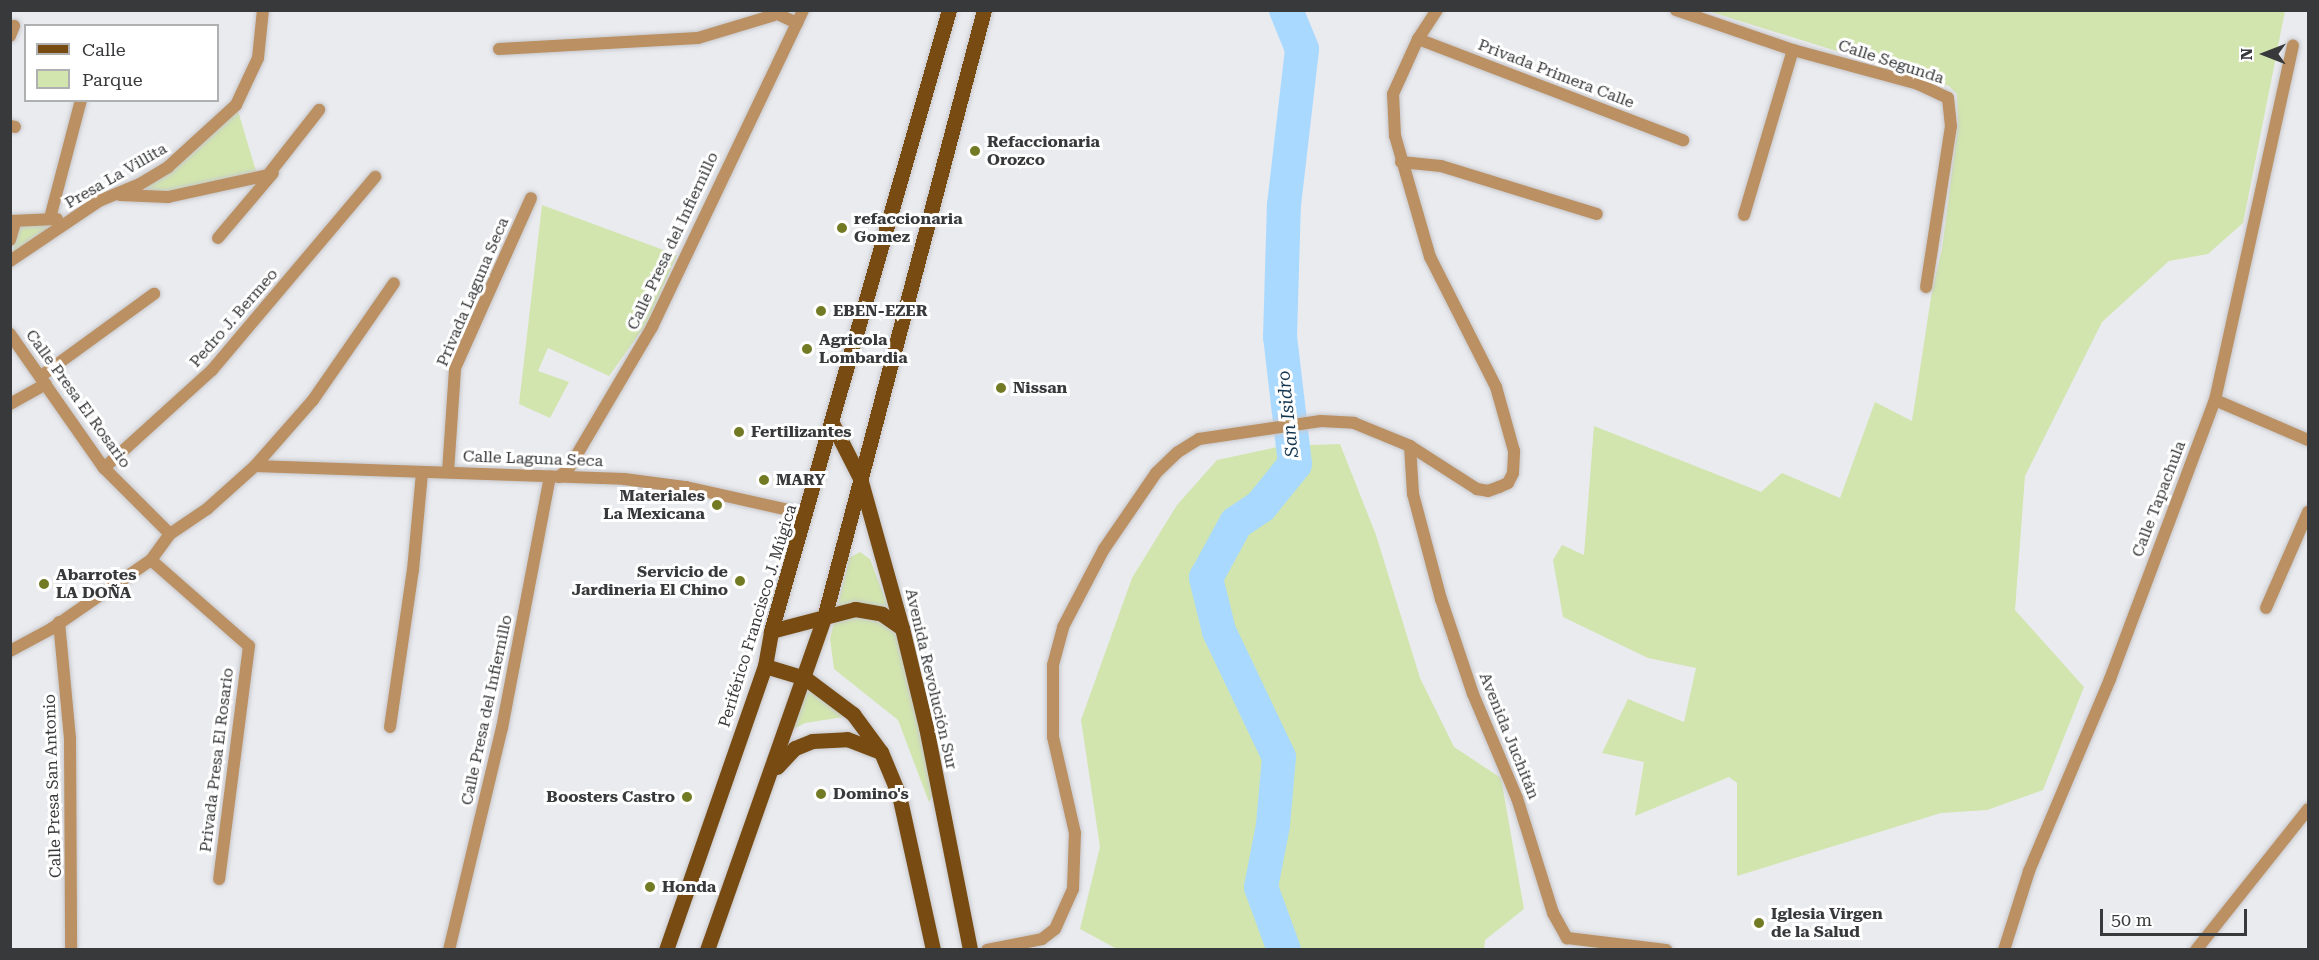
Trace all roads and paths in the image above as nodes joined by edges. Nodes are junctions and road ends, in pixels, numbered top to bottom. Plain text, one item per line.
1 (263, 10) edge
2 (803, 10) edge
3 (949, 10) edge
4 (984, 10) edge
5 (1437, 10) edge
6 (1676, 10) edge
7 (771, 13) edge
8 (797, 23) junction
9 (1418, 39) junction
10 (2293, 45) dead end
11 (499, 49) dead end
12 (1793, 50) junction
13 (80, 102) edge
14 (319, 110) dead end
15 (1683, 140) dead end
16 (1401, 162) junction
17 (274, 172) junction
18 (375, 177) dead end
19 (110, 195) junction
20 (531, 198) dead end
21 (1597, 214) dead end
22 (1744, 215) dead end
23 (50, 218) junction
24 (13, 221) edge
25 (68, 223) junction
26 (218, 238) dead end
27 (10, 240) edge
28 (10, 261) edge
29 (394, 284) dead end
30 (1926, 287) dead end
31 (154, 294) dead end
32 (10, 334) edge
33 (43, 380) junction
34 (2214, 400) junction
35 (10, 405) edge
36 (833, 425) junction
37 (2308, 440) edge
38 (1410, 446) junction
39 (255, 466) junction
40 (104, 468) junction
41 (448, 472) junction
42 (422, 473) junction
43 (555, 477) junction
44 (860, 478) junction
45 (2308, 512) edge
46 (807, 514) junction
47 (170, 534) junction
48 (151, 560) junction
49 (2266, 608) dead end
50 (824, 618) junction
51 (59, 622) junction
52 (902, 628) junction
53 (771, 631) junction
54 (10, 651) edge
55 (765, 666) junction
56 (805, 678) junction
57 (390, 727) dead end
58 (881, 752) junction
59 (767, 786) junction
60 (2308, 809) edge
61 (219, 879) dead end
62 (1566, 944) edge
63 (71, 950) edge
64 (449, 950) edge
65 (666, 950) edge
66 (707, 950) edge
67 (933, 950) edge
68 (970, 950) edge
69 (987, 950) edge
70 (1666, 950) edge
71 (2004, 950) edge
72 (2196, 950) edge

1 - 19 street, Presa La Villita
2 - 8 street, Calle Presa del Infiernillo
3 - 36 main road, Periférico Francisco J. Múgica
4 - 44 main road
5 - 9 street
6 - 12 street, Calle Segunda
7 - 8 street
7 - 11 street
8 - 43 street, Calle Presa del Infiernillo
9 - 15 street, Privada Primera Calle
9 - 16 street
10 - 34 street, Calle Tapachula
12 - 22 street
12 - 30 street, Calle Segunda
13 - 23 street
14 - 17 street
16 - 21 street
16 - 38 street
17 - 19 street
17 - 26 street
18 - 40 street, Pedro J. Bermeo
19 - 25 street, Presa La Villita
20 - 41 street, Privada Laguna Seca
23 - 24 street
23 - 25 street
24 - 27 street
25 - 28 street, Presa La Villita
29 - 39 street
31 - 33 street
32 - 33 street, Calle Presa El Rosario
33 - 35 street
33 - 40 street, Calle Presa El Rosario
34 - 37 street
34 - 71 street, Calle Tapachula
36 - 44 main road, Avenida Revolución Sur
36 - 46 main road, Periférico Francisco J. Múgica
38 - 62 street, Avenida Juchitán
38 - 69 street
39 - 42 street, Calle Laguna Seca
39 - 47 street
40 - 47 street, Calle Presa El Rosario
41 - 42 street, Calle Laguna Seca
41 - 43 street, Calle Laguna Seca
42 - 57 street
43 - 46 street, Calle Laguna Seca
43 - 64 street, Calle Presa del Infiernillo
44 - 50 main road
44 - 52 main road, Avenida Revolución Sur
45 - 49 street
46 - 53 main road, Periférico Francisco J. Múgica
47 - 48 street
48 - 51 street
48 - 61 street, Privada Presa El Rosario
50 - 52 main road
50 - 53 main road
50 - 56 main road
51 - 54 street
51 - 63 street, Calle Presa San Antonio
52 - 68 main road, Avenida Revolución Sur
53 - 55 main road, Periférico Francisco J. Múgica
55 - 56 main road
55 - 65 main road, Periférico Francisco J. Múgica
56 - 58 main road
56 - 59 main road
58 - 59 main road
58 - 67 main road
59 - 66 main road
60 - 72 street
62 - 70 street, Avenida Juchitán

